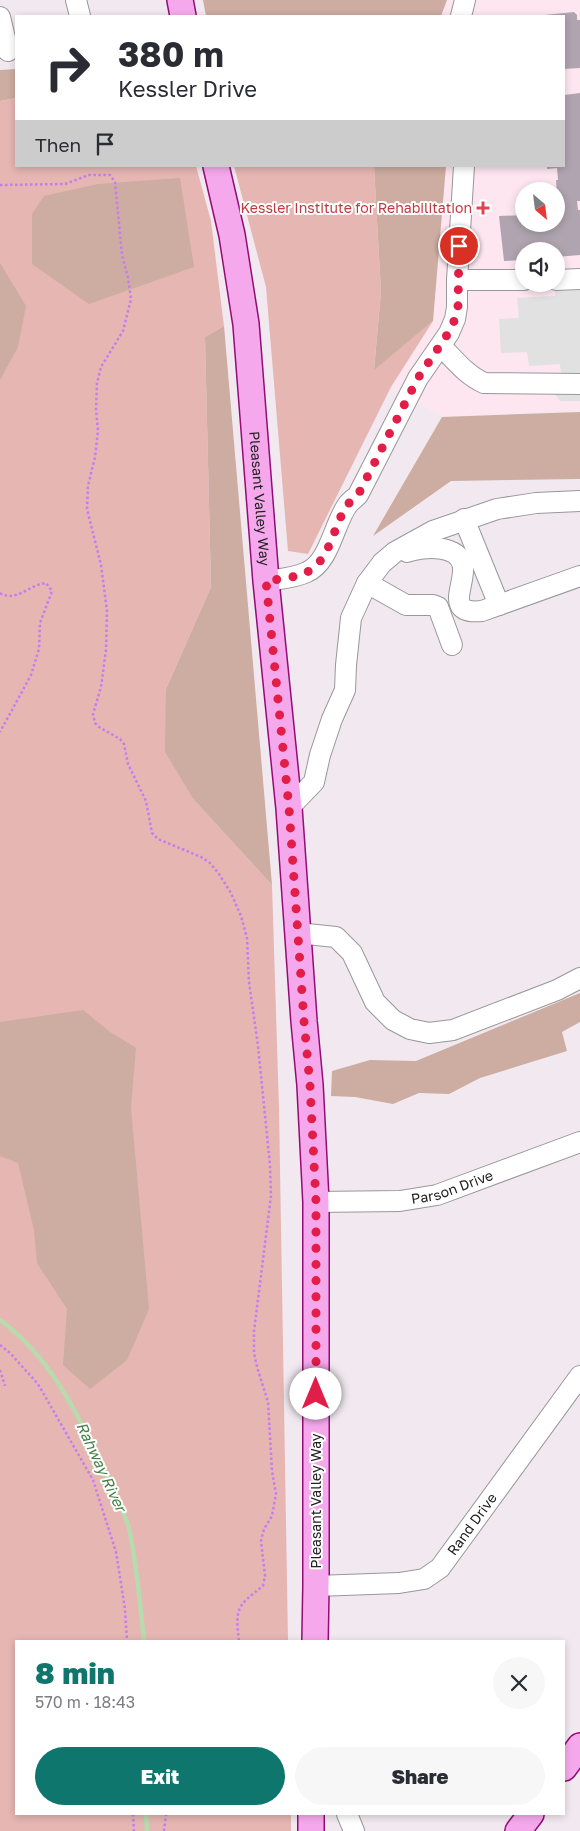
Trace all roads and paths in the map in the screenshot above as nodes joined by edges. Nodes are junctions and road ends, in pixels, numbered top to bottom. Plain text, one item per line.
1 (76, 0) edge
2 (180, 0) edge
3 (465, 0) edge
4 (80, 15) edge
5 (183, 15) edge
6 (461, 15) edge
7 (0, 17) edge
8 (8, 51) edge
9 (216, 167) edge
10 (464, 167) edge
11 (0, 185) edge
12 (580, 279) edge
13 (457, 280) junction
14 (515, 280) edge
15 (565, 280) edge
16 (441, 346) junction
17 (580, 384) edge
18 (580, 501) edge
19 (464, 519) junction
20 (382, 563) junction
21 (580, 576) edge
22 (266, 581) junction
23 (367, 583) junction
24 (0, 592) edge
25 (499, 605) junction
26 (452, 645) dead end
27 (0, 732) edge
28 (289, 808) junction
29 (298, 933) junction
30 (580, 978) edge
31 (580, 1142) edge
32 (316, 1202) junction
33 (0, 1346) edge
34 (0, 1370) edge
35 (580, 1376) edge
36 (5, 1386) dead end
37 (316, 1586) junction
38 (127, 1640) edge
39 (239, 1640) edge
40 (315, 1640) edge
41 (580, 1746) edge
42 (565, 1767) edge
43 (133, 1815) edge
44 (166, 1815) edge
45 (311, 1815) edge
46 (347, 1815) edge
47 (134, 1831) edge
48 (164, 1831) edge
49 (311, 1831) edge
50 (354, 1831) edge

1 - 4 street
2 - 5 main road
3 - 6 street
7 - 8 street
9 - 22 main road, Pleasant Valley Way
10 - 13 street
11 - 39 path
12 - 15 street
13 - 14 street
13 - 16 street
16 - 17 street
16 - 22 street
18 - 19 street
19 - 20 street
19 - 25 street
20 - 23 street
20 - 25 street
21 - 25 street
22 - 28 main road, Pleasant Valley Way
23 - 26 street
23 - 28 street
24 - 27 path
28 - 29 main road, Pleasant Valley Way
29 - 30 street
29 - 32 main road, Pleasant Valley Way
31 - 32 street, Parson Drive
32 - 37 main road, Pleasant Valley Way
33 - 38 path
34 - 36 path
35 - 37 street, Rand Drive
37 - 40 main road, Pleasant Valley Way
41 - 42 main road
43 - 47 path
44 - 48 path
45 - 49 main road
46 - 50 street

